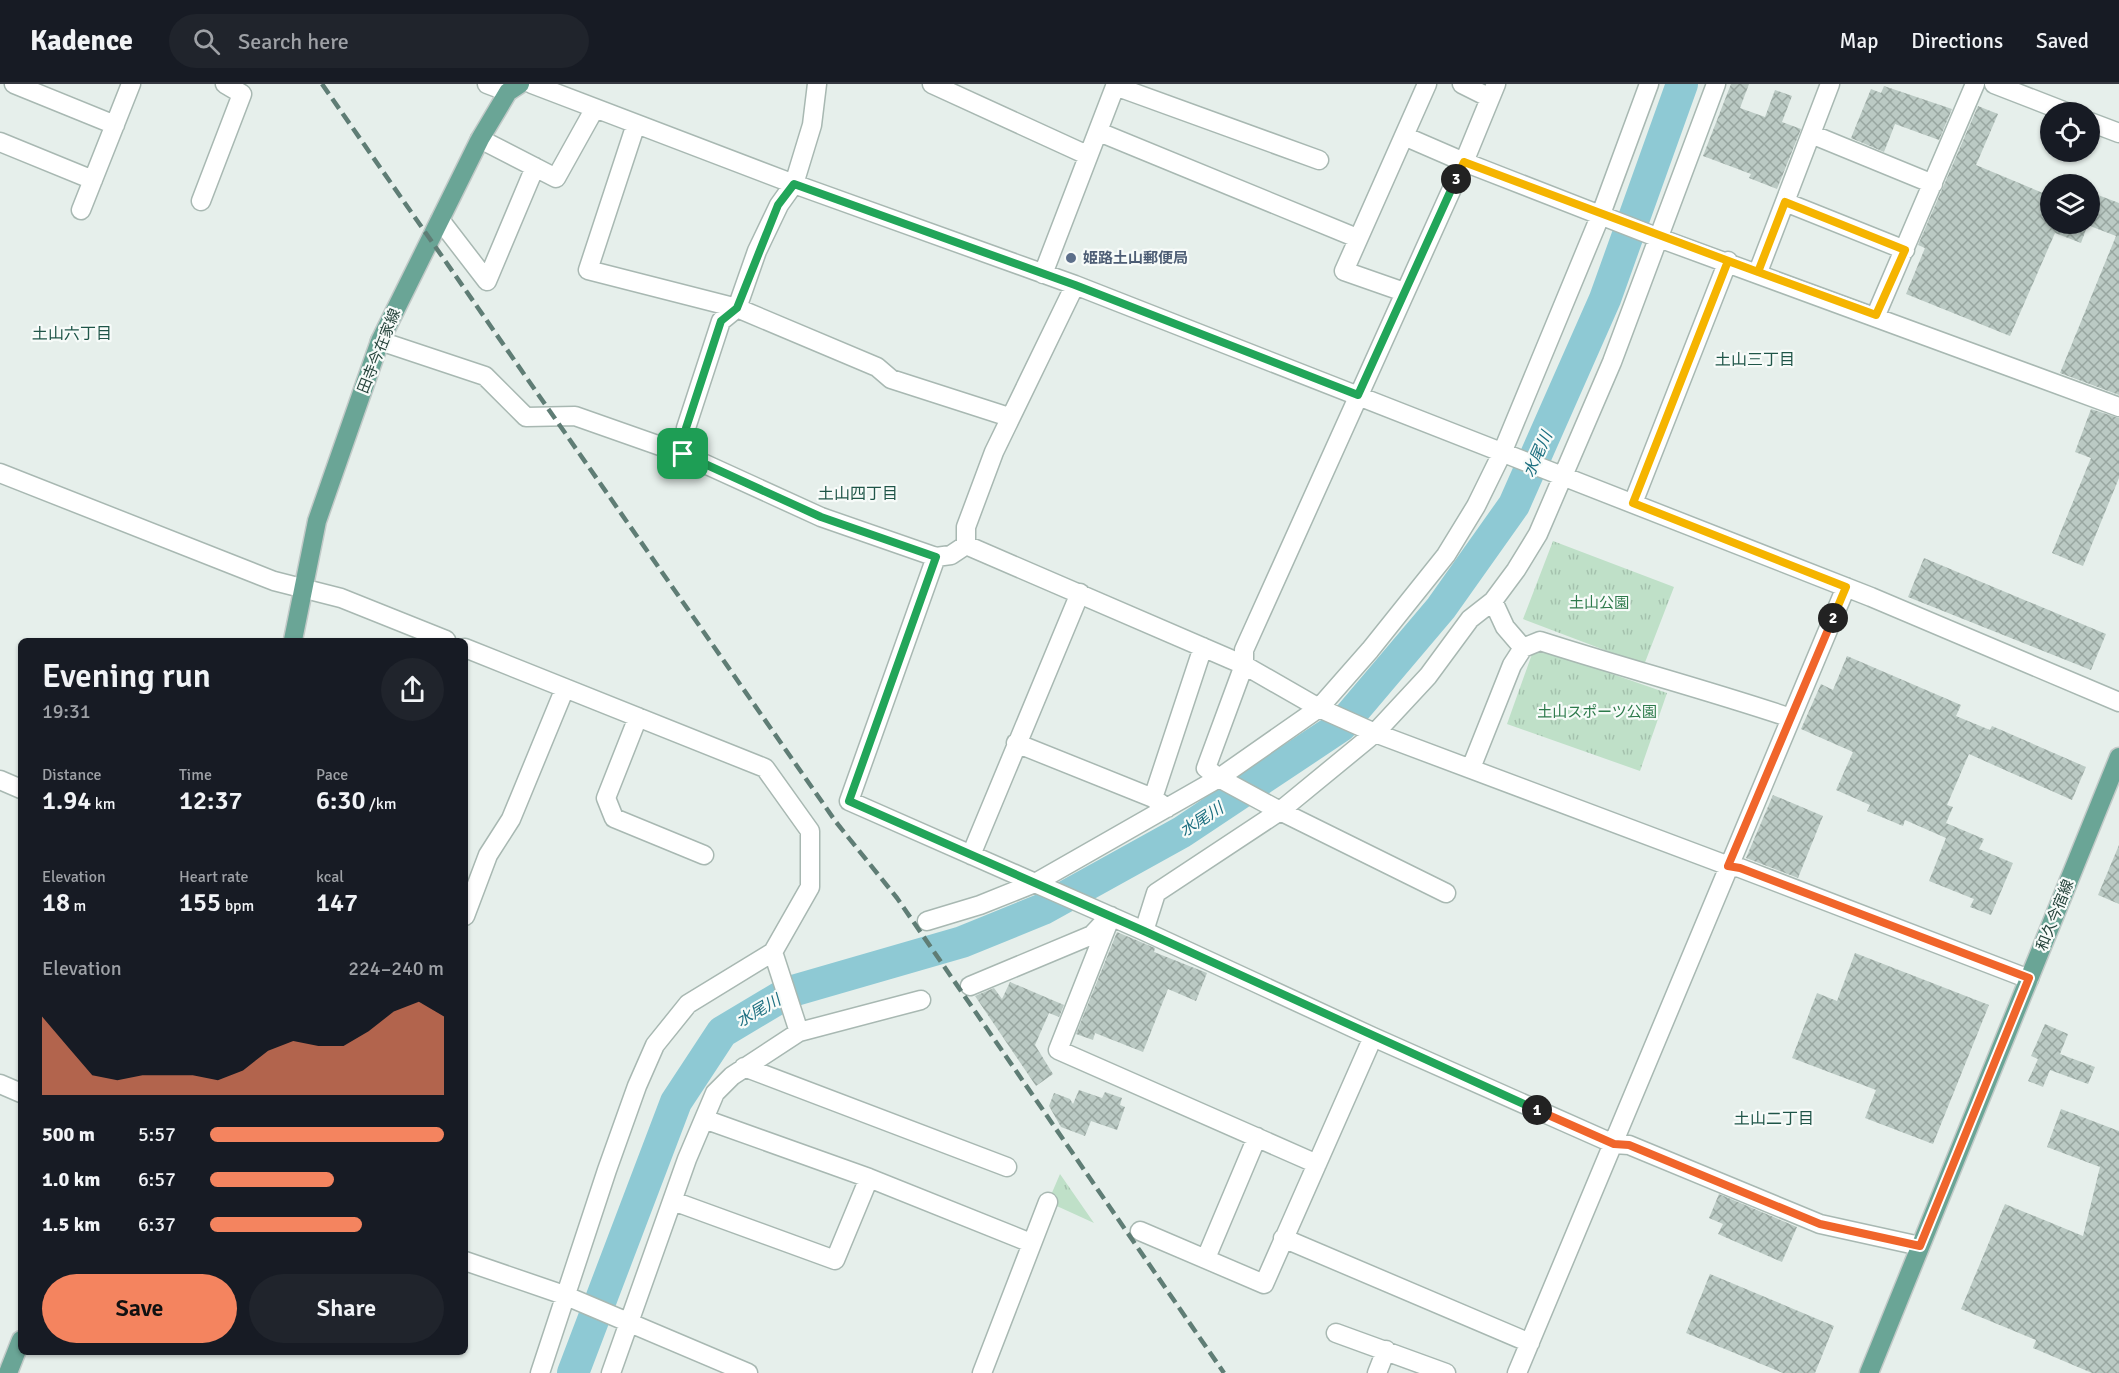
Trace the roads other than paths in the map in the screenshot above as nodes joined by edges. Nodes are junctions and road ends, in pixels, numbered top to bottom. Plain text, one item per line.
1 (14, 84) edge
2 (131, 84) edge
3 (225, 84) edge
4 (487, 84) edge
5 (532, 84) edge
6 (817, 84) edge
7 (932, 84) edge
8 (1427, 84) edge
9 (1462, 84) edge
10 (1649, 84) edge
11 (1716, 84) edge
12 (1830, 84) edge
13 (1975, 84) edge
14 (1994, 84) edge
15 (1116, 85) edge
16 (514, 88) edge
17 (1493, 91) edge
18 (2040, 102) edge
19 (595, 108) junction
20 (636, 124) junction
21 (115, 125) junction
22 (2100, 126) edge
23 (1099, 132) junction
24 (2119, 133) edge
25 (1811, 134) junction
26 (1404, 136) junction
27 (480, 139) junction
28 (0, 142) edge
29 (1087, 155) junction
30 (1319, 160) dead end
31 (1464, 162) junction
32 (535, 167) junction
33 (93, 180) junction
34 (794, 184) junction
35 (1934, 184) junction
36 (201, 201) dead end
37 (1785, 202) junction
38 (81, 210) dead end
39 (1601, 214) junction
40 (440, 219) junction
41 (1659, 237) junction
42 (1357, 238) junction
43 (1905, 250) junction
44 (1728, 261) junction
45 (1758, 272) junction
46 (1043, 274) junction
47 (1075, 285) junction
48 (1404, 292) junction
49 (737, 308) junction
50 (1876, 315) junction
51 (380, 341) junction
52 (1358, 395) junction
53 (2119, 406) edge
54 (1009, 417) junction
55 (1502, 453) junction
56 (683, 454) junction
57 (0, 473) edge
58 (1561, 477) junction
59 (1633, 503) junction
60 (966, 545) junction
61 (936, 557) junction
62 (1846, 587) junction
63 (302, 588) junction
64 (1080, 593) junction
65 (1493, 601) junction
66 (293, 638) edge
67 (441, 638) edge
68 (1203, 647) junction
69 (1523, 648) junction
70 (468, 649) edge
71 (1244, 665) junction
72 (565, 688) junction
73 (2119, 702) edge
74 (1319, 708) junction
75 (638, 717) junction
76 (1791, 718) junction
77 (1375, 733) junction
78 (1016, 742) junction
79 (2119, 757) edge
80 (1471, 768) junction
81 (1219, 778) junction
82 (0, 780) edge
83 (18, 788) edge
84 (1160, 803) junction
85 (1280, 811) junction
86 (704, 855) dead end
87 (970, 855) junction
88 (1728, 866) junction
89 (1035, 883) junction
90 (1446, 892) dead end
91 (468, 907) edge
92 (1111, 916) junction
93 (927, 921) dead end
94 (1144, 931) junction
95 (773, 952) junction
96 (2029, 978) junction
97 (970, 986) dead end
98 (921, 1000) dead end
99 (799, 1032) junction
100 (1373, 1037) junction
101 (744, 1067) junction
102 (0, 1084) edge
103 (18, 1092) edge
104 (704, 1119) junction
105 (1257, 1137) junction
106 (1614, 1144) junction
107 (1317, 1164) junction
108 (1007, 1167) dead end
109 (869, 1178) junction
110 (673, 1201) junction
111 (1048, 1203) dead end
112 (1140, 1231) dead end
113 (1283, 1238) junction
114 (1031, 1243) junction
115 (1920, 1246) junction
116 (1206, 1258) junction
117 (468, 1262) edge
118 (564, 1295) junction
119 (629, 1324) junction
120 (1336, 1333) dead end
121 (1530, 1343) junction
122 (18, 1348) edge
123 (1386, 1350) junction
124 (8, 1373) edge
125 (540, 1373) edge
126 (611, 1373) edge
127 (748, 1373) edge
128 (982, 1373) edge
129 (1377, 1373) edge
130 (1446, 1373) edge
131 (1517, 1373) edge
132 (1869, 1373) edge

1 - 21 street
2 - 21 street
3 - 36 street
4 - 16 street
5 - 19 street
6 - 34 street
7 - 29 street
8 - 26 street
9 - 17 street
10 - 39 street
11 - 41 street
12 - 25 street
13 - 35 street
14 - 18 street
15 - 23 street
15 - 30 street
16 - 27 main road, 田寺今在家線
17 - 31 street
19 - 20 street
19 - 32 street
20 - 34 street
20 - 49 street
21 - 33 street
22 - 24 street
23 - 29 street
23 - 42 street
25 - 35 street
25 - 37 street
26 - 31 street
26 - 42 street
27 - 32 street
27 - 40 main road, 田寺今在家線
28 - 33 street
29 - 46 street
31 - 39 street
31 - 48 street
32 - 40 street
33 - 38 street
34 - 46 street
34 - 49 street
35 - 43 street
37 - 43 street
37 - 45 street
39 - 41 street
39 - 55 street
40 - 51 main road, 田寺今在家線
41 - 44 street
41 - 58 street
42 - 48 street
43 - 50 street
44 - 45 street
44 - 59 street
45 - 50 street
46 - 47 street
47 - 52 street
47 - 54 street
48 - 52 street
49 - 54 street
49 - 56 street
50 - 53 street
51 - 56 street
51 - 63 main road, 田寺今在家線
52 - 55 street
52 - 71 street
54 - 60 street
55 - 58 street
55 - 74 street
56 - 61 street
57 - 63 street
58 - 59 street
58 - 65 street
59 - 62 street
60 - 61 street
60 - 64 street
61 - 87 street
62 - 73 street
62 - 76 street
63 - 66 main road, 田寺今在家線
63 - 67 street
64 - 68 street
64 - 78 street
65 - 69 street
65 - 77 street
68 - 71 street
68 - 84 street
69 - 76 street
69 - 80 street
70 - 72 street
71 - 74 street
71 - 81 street
72 - 75 street
72 - 91 street
74 - 77 street
74 - 81 street
75 - 86 street
75 - 95 street
76 - 88 street
77 - 80 street
77 - 85 street
78 - 84 street
78 - 87 street
79 - 96 main road, 和久今宿線
80 - 88 street
81 - 84 street
81 - 85 street
82 - 83 street
84 - 89 street
85 - 90 street
85 - 94 street
87 - 89 street
88 - 96 street
88 - 106 street
89 - 92 street
89 - 93 street
92 - 94 street
92 - 97 street
92 - 105 street
94 - 100 street
95 - 99 street
95 - 118 street
96 - 115 main road, 和久今宿線
98 - 99 street
99 - 101 street
100 - 106 street
100 - 107 street
101 - 104 street
101 - 108 street
102 - 103 street
104 - 109 street
104 - 110 street
105 - 107 street
105 - 116 street
106 - 115 street
106 - 121 street
107 - 113 street
109 - 110 street
109 - 114 street
110 - 119 street
111 - 114 street
112 - 116 street
113 - 116 street
113 - 121 street
114 - 128 street
115 - 132 main road, 和久今宿線
117 - 118 street
118 - 119 street
118 - 125 street
119 - 126 street
119 - 127 street
120 - 123 street
121 - 131 street
122 - 124 main road
123 - 129 street
123 - 130 street

